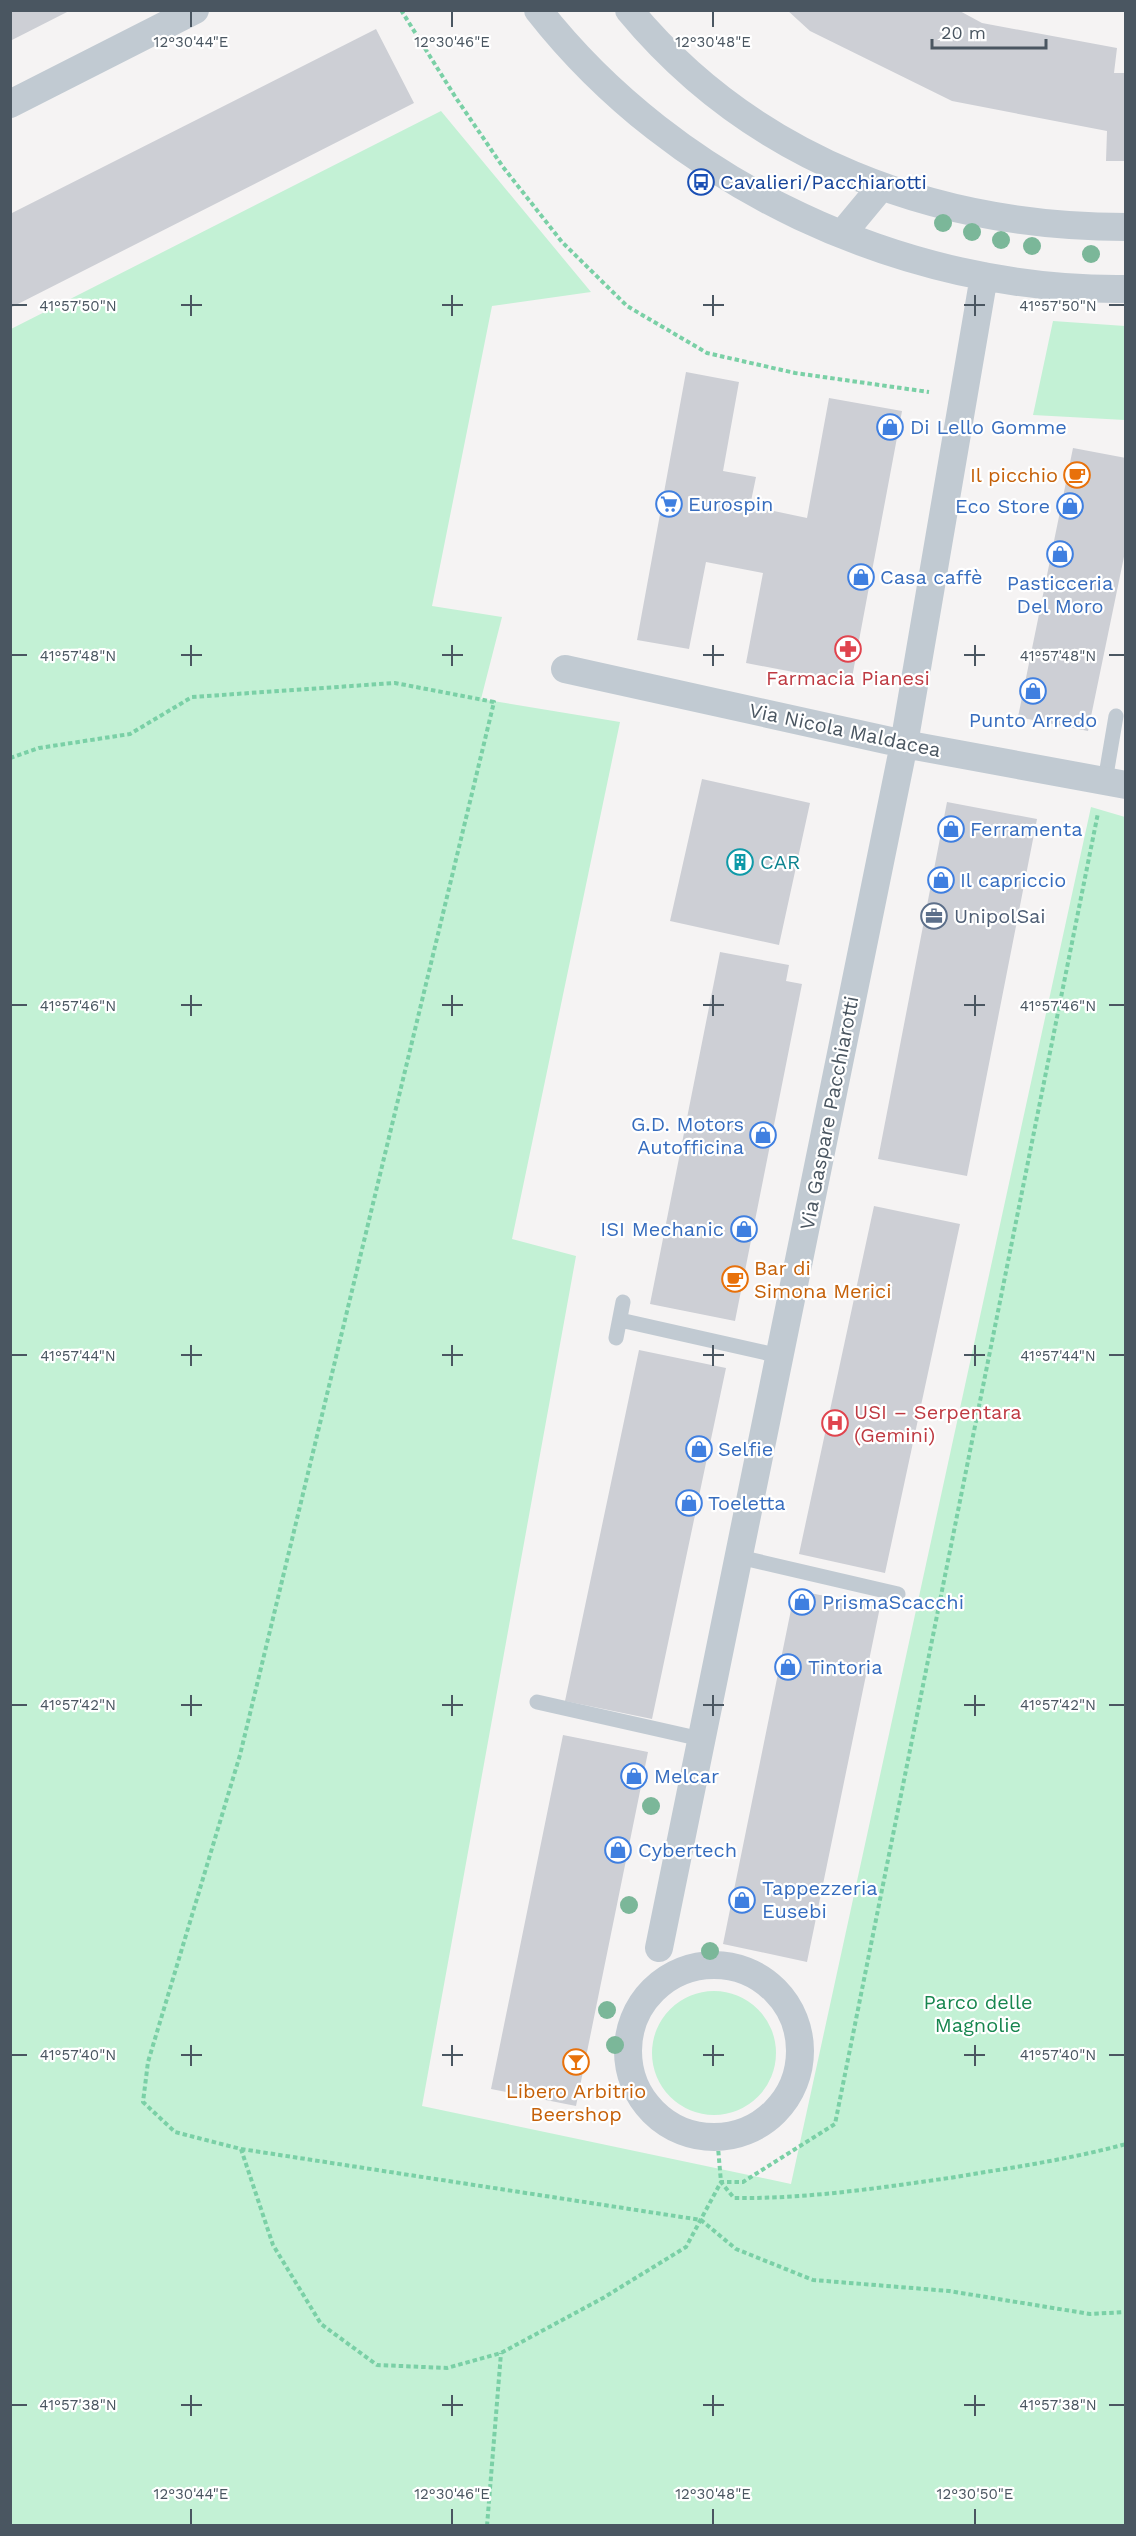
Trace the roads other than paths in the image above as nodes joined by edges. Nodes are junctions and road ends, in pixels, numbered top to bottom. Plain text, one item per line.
1 (195, 10) edge
2 (538, 10) edge
3 (629, 10) edge
4 (10, 104) edge
5 (881, 187) junction
6 (1125, 227) edge
7 (842, 234) junction
8 (984, 276) junction
9 (1125, 289) edge
10 (565, 669) dead end
11 (1116, 716) dead end
12 (904, 744) junction
13 (1115, 783) edge
14 (623, 1302) dead end
15 (620, 1320) junction
16 (616, 1338) dead end
17 (780, 1356) junction
18 (739, 1557) junction
19 (897, 1594) dead end
20 (537, 1702) dead end
21 (701, 1739) junction
22 (659, 1948) junction
23 (680, 1972) junction
24 (641, 2005) junction

1 - 4 street
2 - 7 street
3 - 5 street
5 - 6 street
5 - 7 street
7 - 8 street
8 - 9 street
8 - 12 street, Via Gaspare Pacchiarotti
10 - 12 street, Via Nicola Maldacea
11 - 13 lane
12 - 13 street, Via Nicola Maldacea
12 - 17 street, Via Gaspare Pacchiarotti
14 - 15 lane
15 - 16 lane
15 - 17 lane
17 - 18 street, Via Gaspare Pacchiarotti
18 - 19 lane
18 - 21 street, Via Gaspare Pacchiarotti
20 - 21 lane
21 - 22 street, Via Gaspare Pacchiarotti
22 - 23 street
22 - 24 street, Via Gaspare Pacchiarotti
23 - 24 street, Via Gaspare Pacchiarotti
23 - 24 street, Via Gaspare Pacchiarotti

